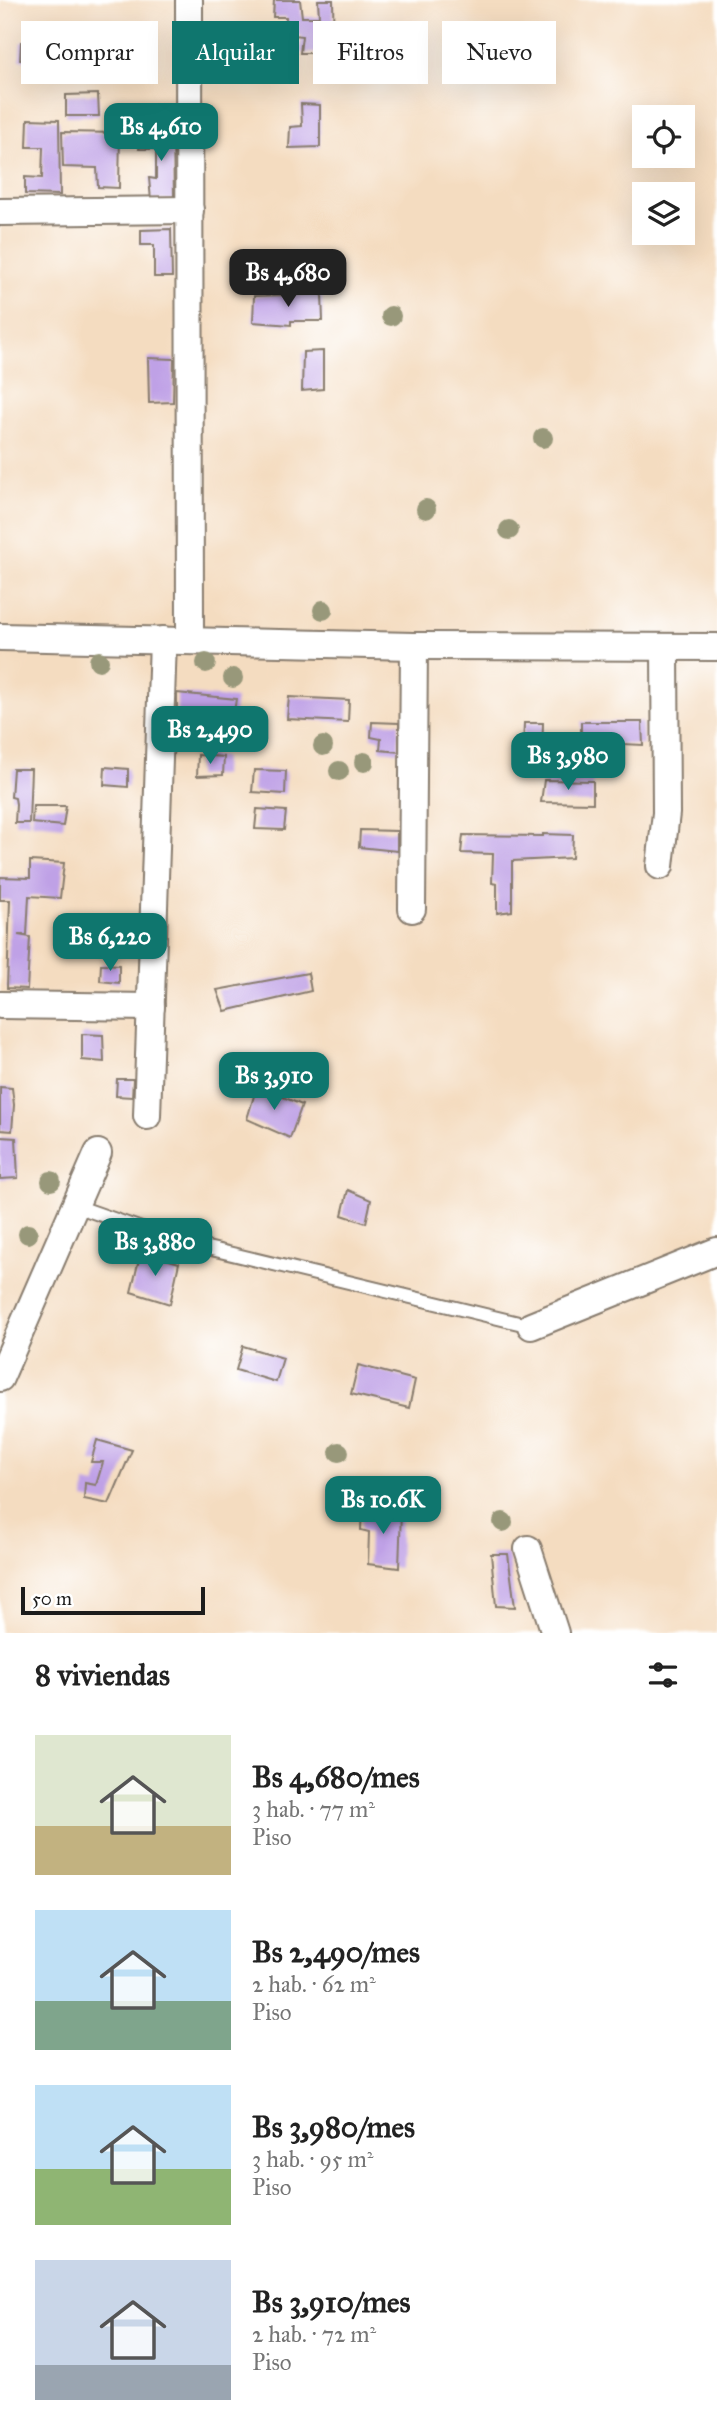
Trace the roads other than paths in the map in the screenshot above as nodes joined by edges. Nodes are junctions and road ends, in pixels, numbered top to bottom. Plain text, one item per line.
1 (189, 0) edge
2 (190, 210) junction
3 (0, 212) edge
4 (0, 636) edge
5 (163, 640) junction
6 (190, 640) junction
7 (414, 646) junction
8 (665, 647) junction
9 (717, 648) edge
10 (660, 866) dead end
11 (412, 909) dead end
12 (0, 1005) edge
13 (151, 1007) junction
14 (147, 1116) dead end
15 (98, 1153) dead end
16 (76, 1206) junction
17 (717, 1251) edge
18 (531, 1326) joint
19 (0, 1378) edge
20 (528, 1549) dead end
21 (555, 1633) edge

1 - 2 street
2 - 3 street
2 - 6 street
4 - 5 street
5 - 6 street
5 - 13 street
6 - 7 street
7 - 8 street
7 - 11 street
8 - 9 street
8 - 10 street
12 - 13 street
13 - 14 street
15 - 16 street
16 - 18 lane
16 - 19 street
17 - 18 street
20 - 21 street

